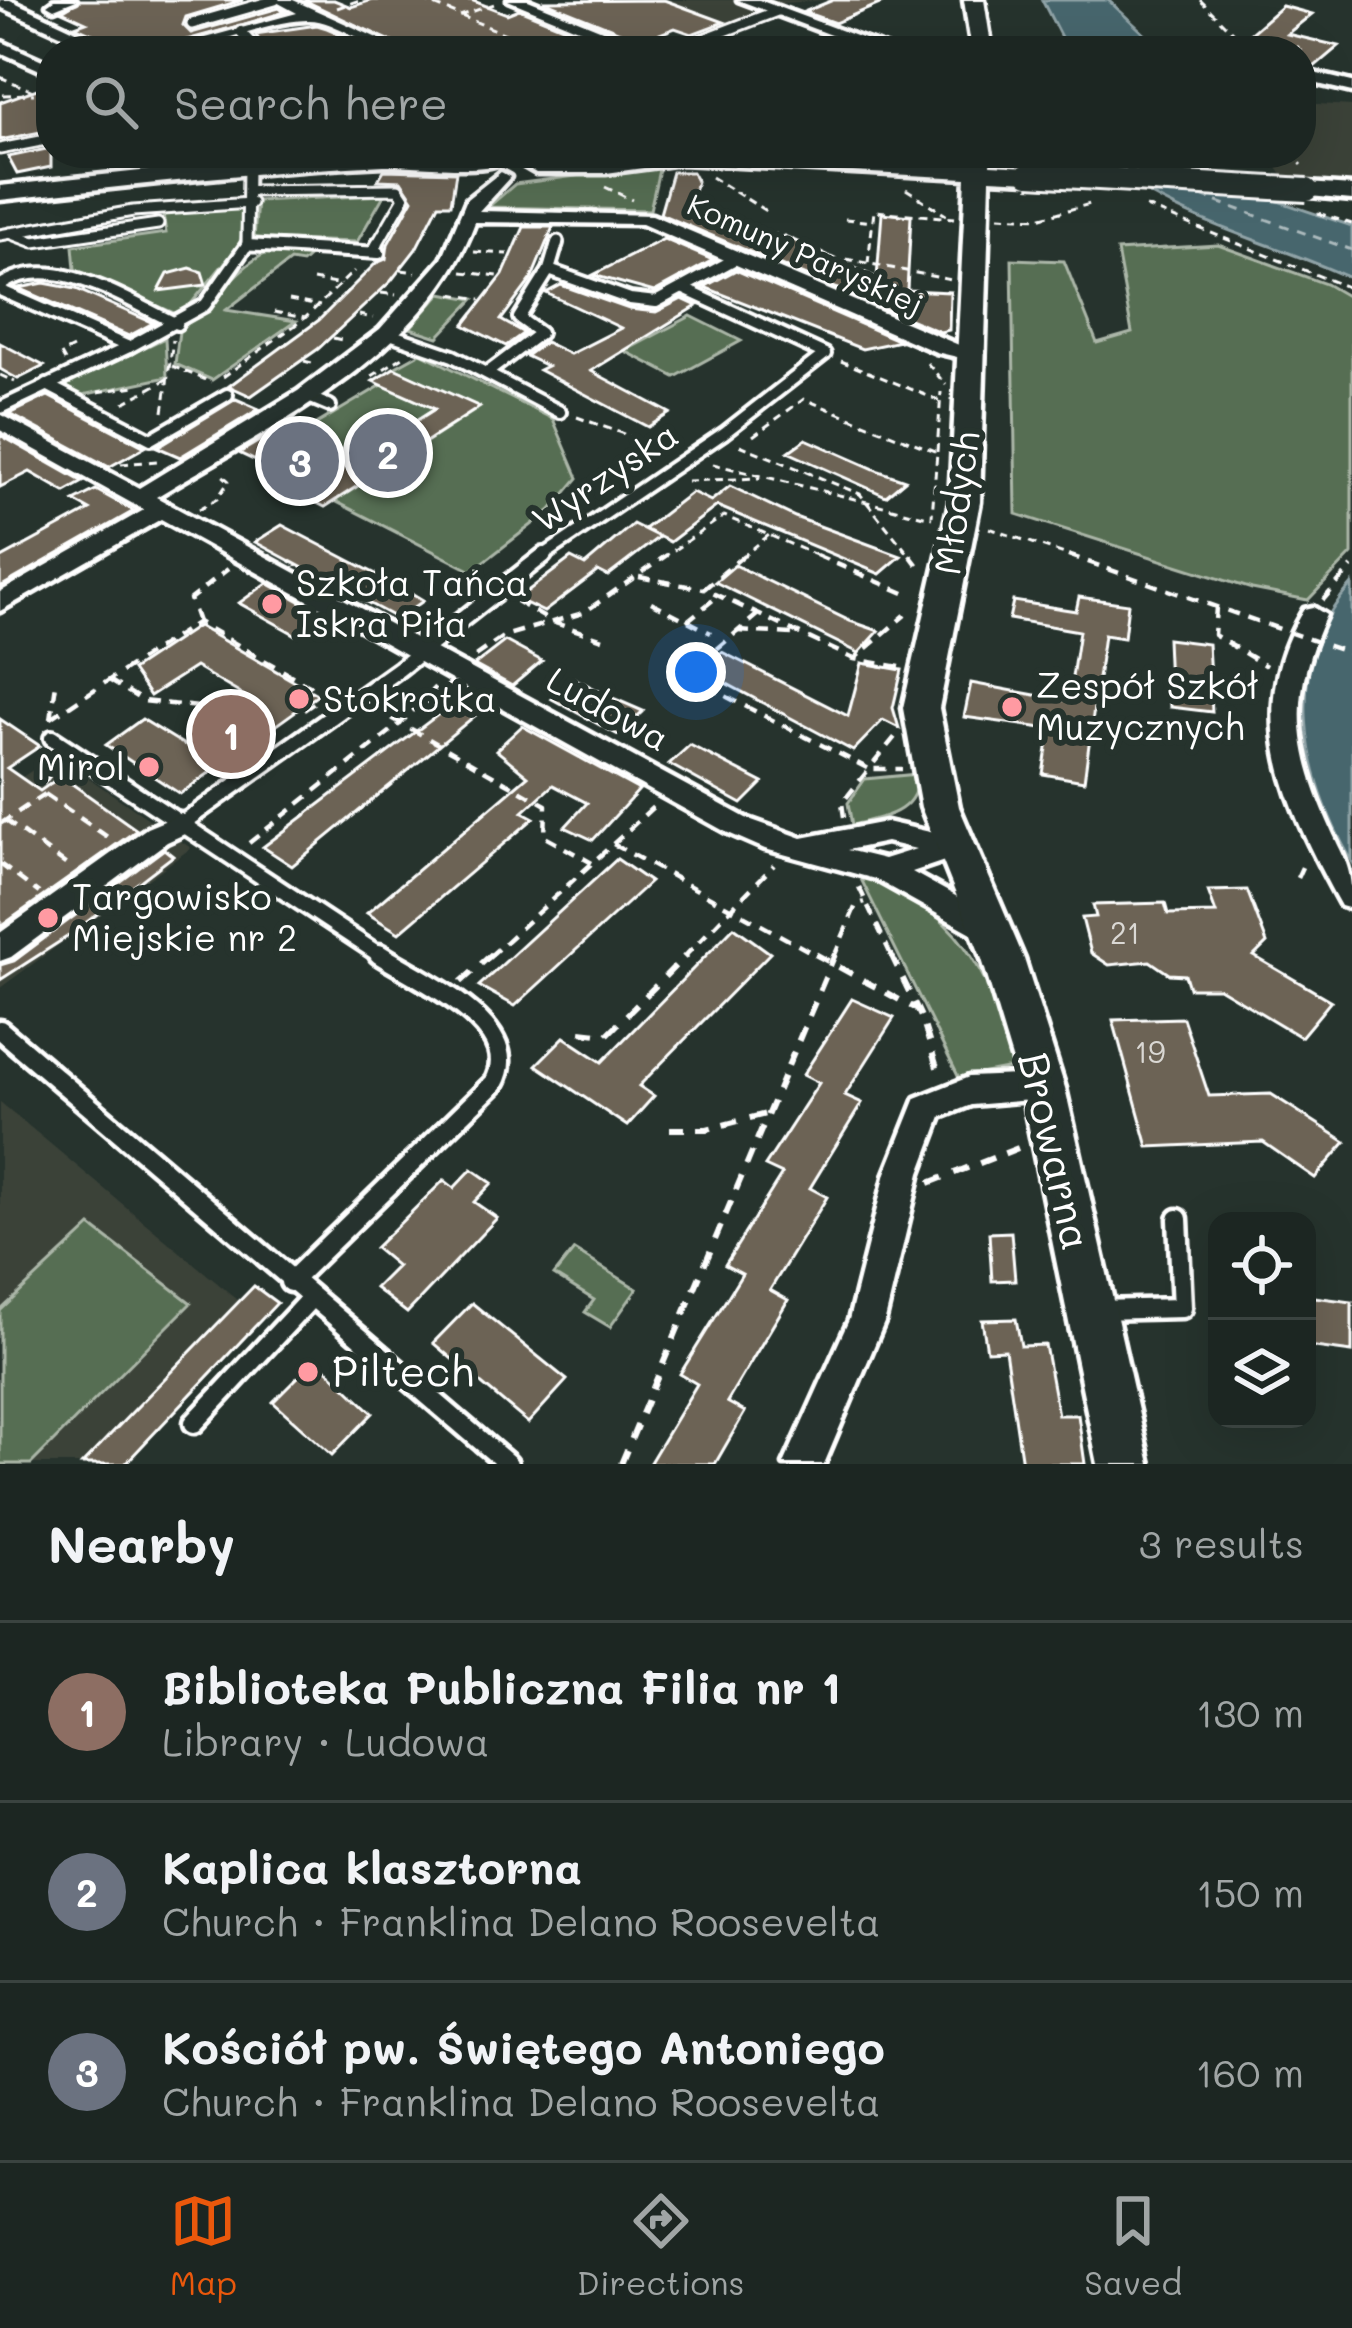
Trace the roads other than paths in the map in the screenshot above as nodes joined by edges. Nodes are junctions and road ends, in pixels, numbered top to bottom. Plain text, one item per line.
1 (277, 0) edge
2 (745, 0) edge
3 (974, 0) edge
4 (0, 1) edge
5 (506, 1) edge
6 (777, 11) junction
7 (318, 13) junction
8 (192, 24) dead end
9 (240, 31) junction
10 (78, 36) edge
11 (221, 36) edge
12 (244, 36) edge
13 (366, 36) edge
14 (604, 36) edge
15 (713, 36) edge
16 (846, 36) edge
17 (980, 36) edge
18 (0, 46) edge
19 (36, 63) edge
20 (1316, 79) edge
21 (1352, 87) edge
22 (36, 142) edge
23 (0, 149) edge
24 (148, 168) edge
25 (248, 168) edge
26 (479, 168) edge
27 (524, 168) edge
28 (972, 168) edge
29 (992, 168) edge
30 (495, 170) junction
31 (1352, 193) edge
32 (0, 194) edge
33 (250, 197) junction
34 (471, 216) junction
35 (158, 224) dead end
36 (5, 234) edge
37 (558, 242) dead end
38 (247, 245) junction
39 (742, 254) junction
40 (549, 270) junction
41 (0, 285) edge
42 (682, 288) junction
43 (177, 324) junction
44 (381, 328) junction
45 (129, 347) junction
46 (957, 358) junction
47 (487, 373) junction
48 (47, 385) junction
49 (227, 395) dead end
50 (306, 396) junction
51 (330, 406) dead end
52 (0, 407) edge
53 (560, 412) road end
54 (0, 421) edge
55 (151, 503) junction
56 (0, 603) edge
57 (1313, 615) road end
58 (417, 649) junction
59 (52, 738) road end
60 (182, 824) junction
61 (955, 847) junction
62 (849, 850) junction
63 (884, 870) junction
64 (1352, 898) edge
65 (990, 929) junction
66 (0, 950) edge
67 (0, 1030) edge
68 (1043, 1088) junction
69 (1178, 1219) dead end
70 (290, 1282) junction
71 (310, 1299) junction
72 (1091, 1310) junction
73 (194, 1423) dead end
74 (508, 1464) edge
75 (804, 1464) edge
76 (1124, 1464) edge

1 - 7 street
1 - 8 lane
2 - 6 street
3 - 17 street
4 - 10 street
5 - 14 street
6 - 15 lane
6 - 16 street
7 - 9 street
7 - 13 street
9 - 11 street
9 - 12 lane
18 - 19 street
20 - 21 street
22 - 23 lane
24 - 32 street
25 - 33 lane
26 - 30 street
27 - 30 street
28 - 46 street, Młodych
29 - 31 street, bridge
30 - 34 street
33 - 36 lane
33 - 38 lane
33 - 38 lane
34 - 39 street, Komuny Paryskiej
34 - 44 street
35 - 36 lane
37 - 40 lane
38 - 43 lane
39 - 42 lane
39 - 46 street, Komuny Paryskiej
40 - 42 lane
40 - 47 lane
41 - 43 lane
41 - 45 lane
42 - 58 lane, Wyrzyska
43 - 45 lane
44 - 47 lane
44 - 50 street
45 - 48 lane
46 - 61 street, Młodych
47 - 53 lane
48 - 49 lane
48 - 52 lane
50 - 51 lane
50 - 55 street
54 - 55 street, Ludowa
55 - 56 street
55 - 58 street, Ludowa
57 - 64 street
58 - 60 lane, Wyrzyska
58 - 62 street, Ludowa
59 - 60 lane
60 - 66 street
60 - 70 lane
61 - 62 street, Ludowa
61 - 63 street
61 - 65 street, Browarna
62 - 63 street, Ludowa
63 - 65 street, Ludowa
65 - 68 street, Browarna
67 - 70 lane
68 - 72 street, Browarna
68 - 75 street
69 - 72 lane
70 - 71 lane
71 - 73 lane
71 - 74 lane
72 - 76 street, Browarna

